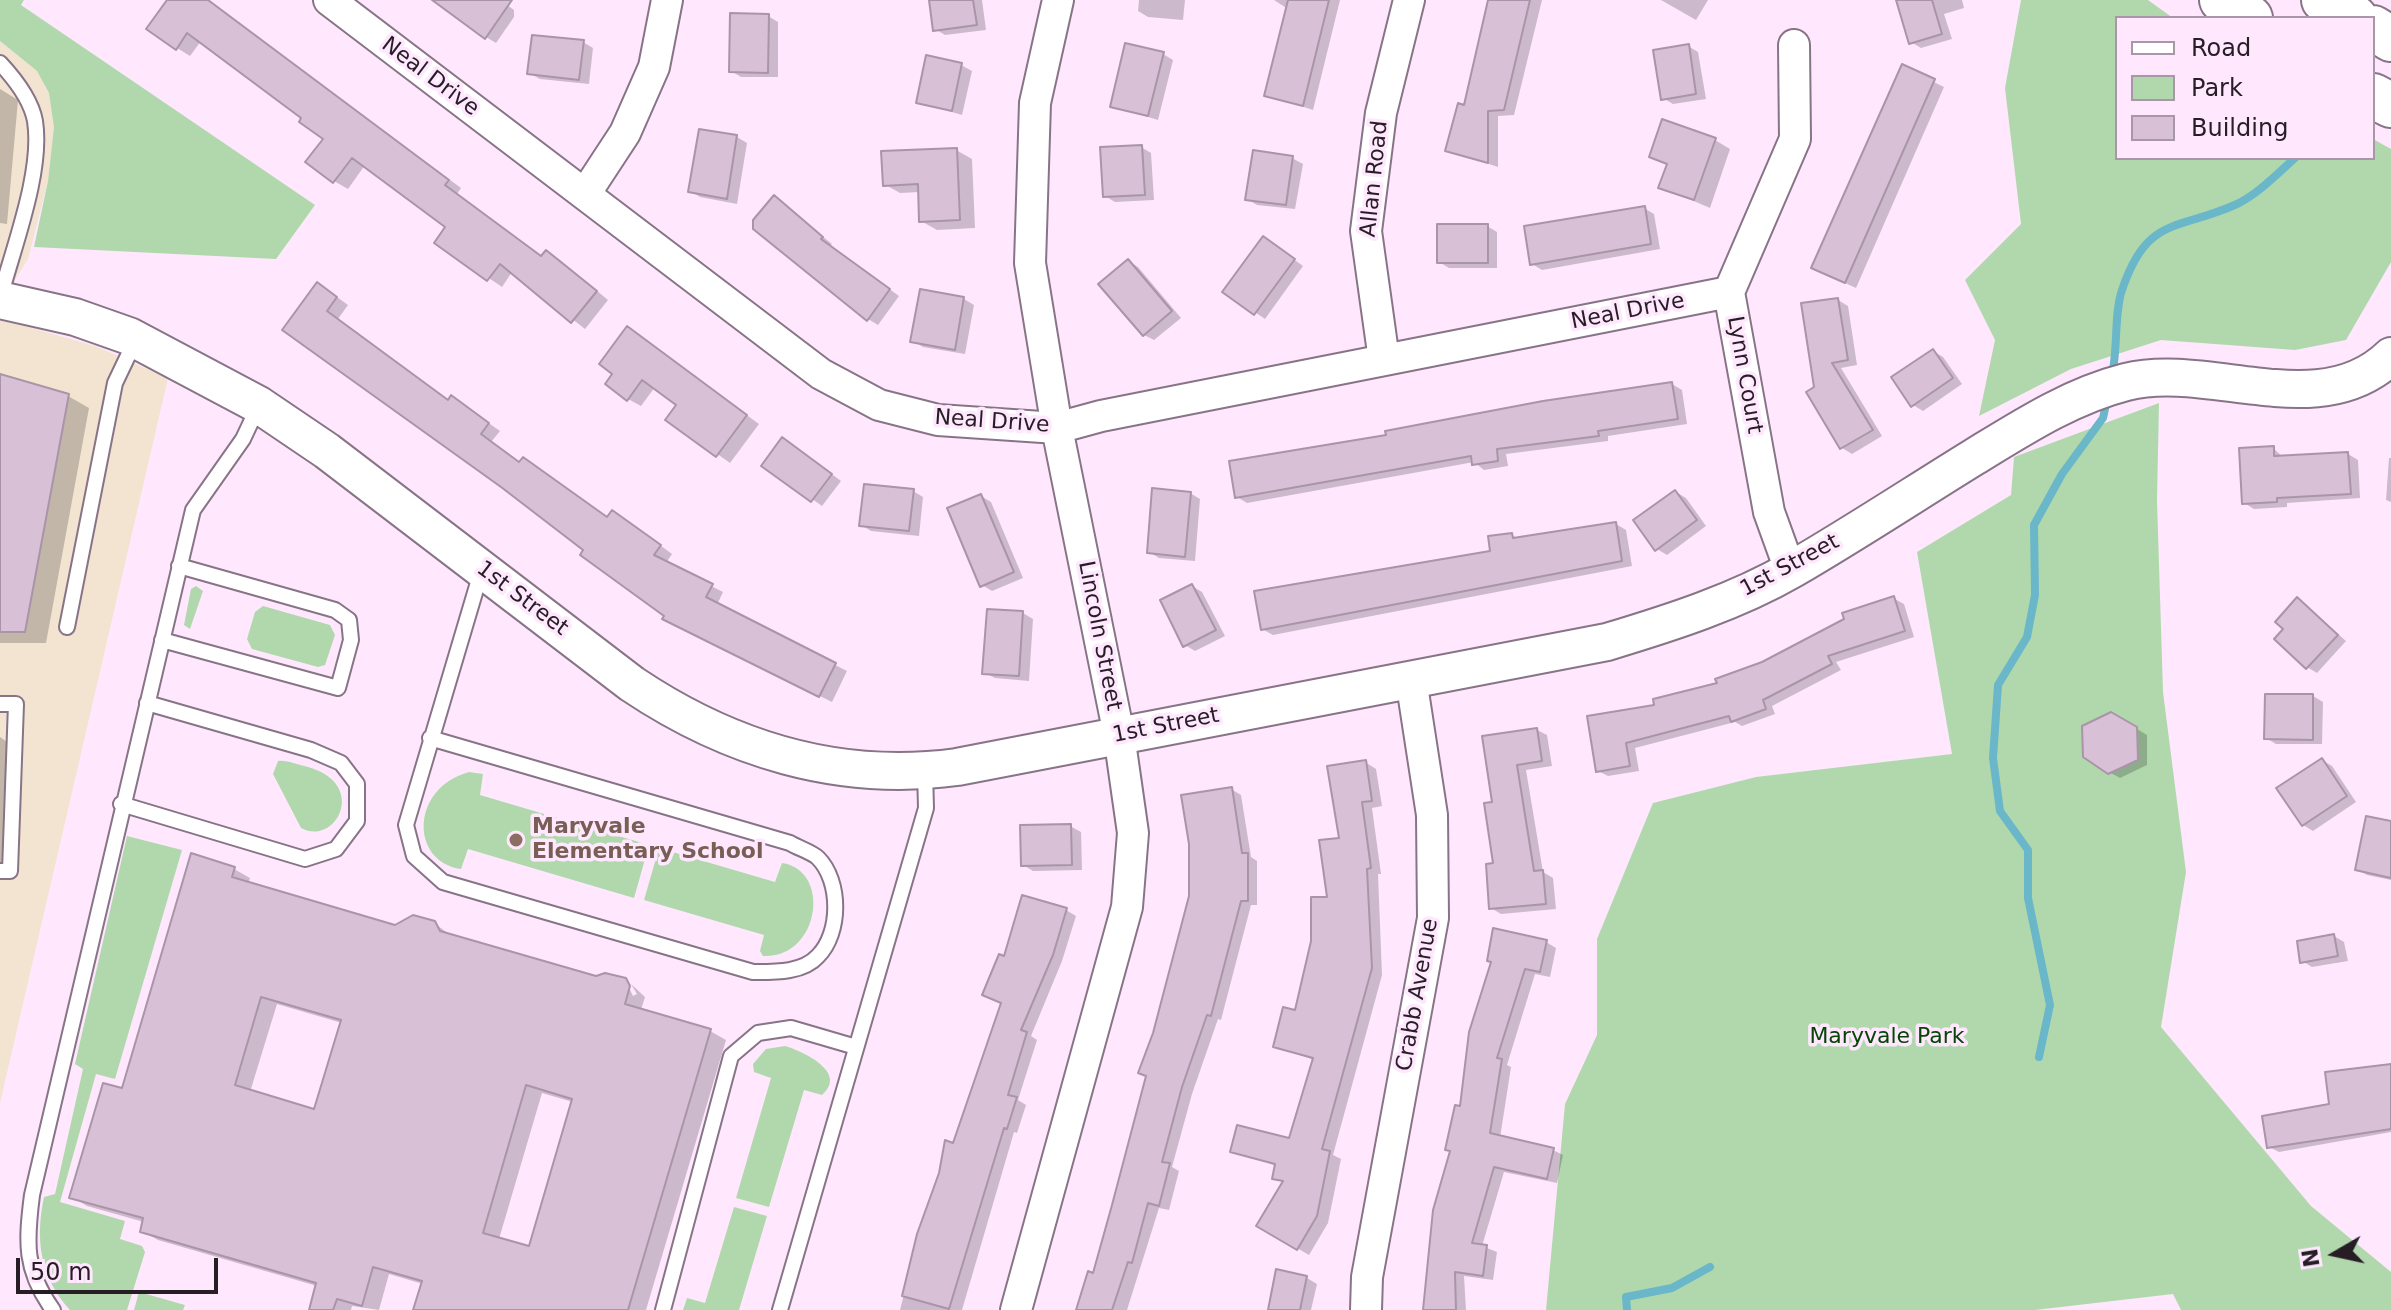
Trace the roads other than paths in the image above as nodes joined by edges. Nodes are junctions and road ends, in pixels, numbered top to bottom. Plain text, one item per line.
1 (329, 0) edge
2 (667, 0) edge
3 (1058, 0) edge
4 (1409, 0) edge
5 (2222, 0) edge
6 (2324, 0) edge
7 (2247, 16) edge
8 (2352, 16) edge
9 (1794, 45) dead end
10 (0, 63) edge
11 (585, 194) junction
12 (1729, 292) junction
13 (0, 299) edge
14 (136, 339) junction
15 (1384, 360) junction
16 (2388, 363) edge
17 (259, 405) junction
18 (1057, 428) junction
19 (179, 566) junction
20 (482, 569) junction
21 (1790, 570) junction
22 (67, 627) dead end
23 (162, 640) junction
24 (1411, 679) junction
25 (147, 703) junction
26 (0, 704) edge
27 (1119, 735) junction
28 (430, 738) junction
29 (925, 771) junction
30 (121, 804) junction
31 (0, 871) edge
32 (856, 1047) junction
33 (53, 1310) edge
34 (663, 1310) edge
35 (780, 1310) edge
36 (1016, 1310) edge
37 (1366, 1310) edge

1 - 11 street, Neal Drive
2 - 11 street
3 - 18 street, Lincoln Street
4 - 15 street, Allan Road
5 - 7 main road
6 - 8 main road
9 - 12 street, Lynn Court
10 - 13 lane
11 - 18 street, Neal Drive
12 - 15 street, Neal Drive
12 - 21 street, Lynn Court
13 - 14 street, 1st Street
14 - 17 street, 1st Street
14 - 22 lane
15 - 18 street, Neal Drive
16 - 21 street, 1st Street
17 - 19 lane
17 - 20 street, 1st Street
18 - 27 street, Lincoln Street
19 - 23 lane
19 - 23 lane
20 - 28 lane
20 - 29 street, 1st Street
21 - 24 street, 1st Street
23 - 25 lane
24 - 27 street, 1st Street
24 - 37 street, Crabb Avenue
25 - 30 lane
25 - 30 lane
26 - 31 lane
27 - 29 street, 1st Street
27 - 36 street, Lincoln Street
28 - 28 lane
29 - 32 lane
30 - 33 lane
32 - 34 lane
32 - 35 lane

